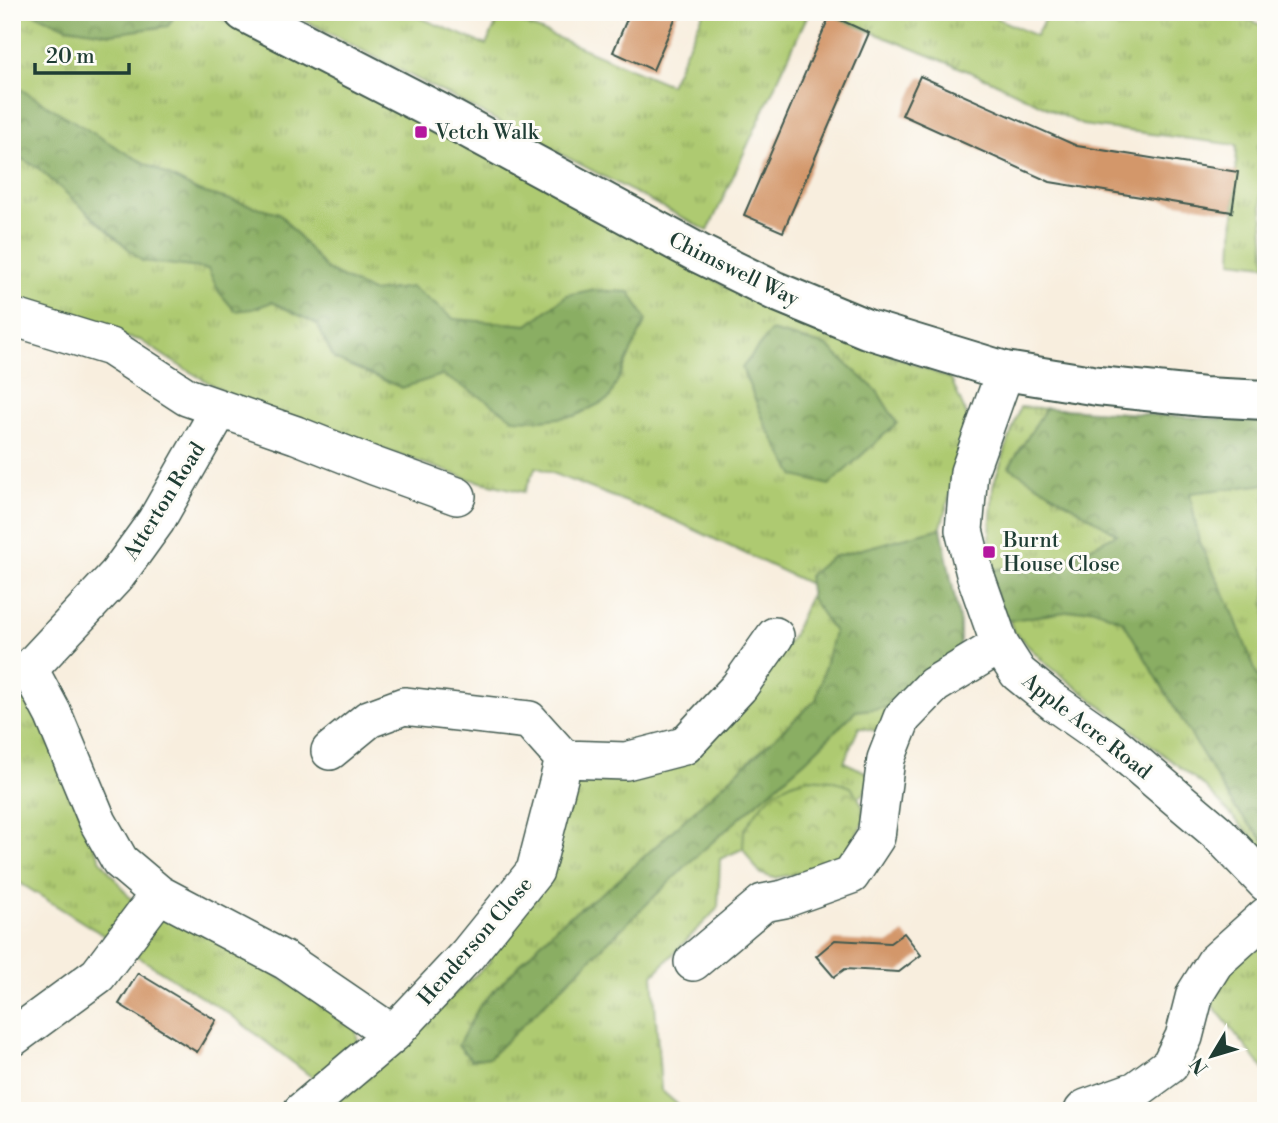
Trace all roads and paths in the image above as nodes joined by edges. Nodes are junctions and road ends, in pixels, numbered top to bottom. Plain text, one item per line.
1 (244, 12) edge
2 (12, 321) edge
3 (1005, 371) junction
4 (1266, 400) edge
5 (220, 408) junction
6 (457, 496) dead end
7 (775, 636) dead end
8 (1000, 645) junction
9 (21, 672) edge
10 (330, 751) dead end
11 (564, 759) junction
12 (1266, 883) edge
13 (159, 894) junction
14 (1266, 916) edge
15 (693, 962) dead end
16 (393, 1034) junction
17 (12, 1038) edge
18 (302, 1111) edge
19 (1083, 1111) edge

1 - 3 street, Chimswell Way
2 - 5 street
3 - 4 street, Chimswell Way
3 - 8 street, Apple Acre Road
5 - 6 street
5 - 9 street, Atterton Road
7 - 11 street
8 - 12 street, Apple Acre Road
8 - 15 street
9 - 13 street
10 - 11 street
11 - 16 street, Henderson Close
13 - 16 street
13 - 17 street
14 - 19 street
16 - 18 street, Henderson Close

